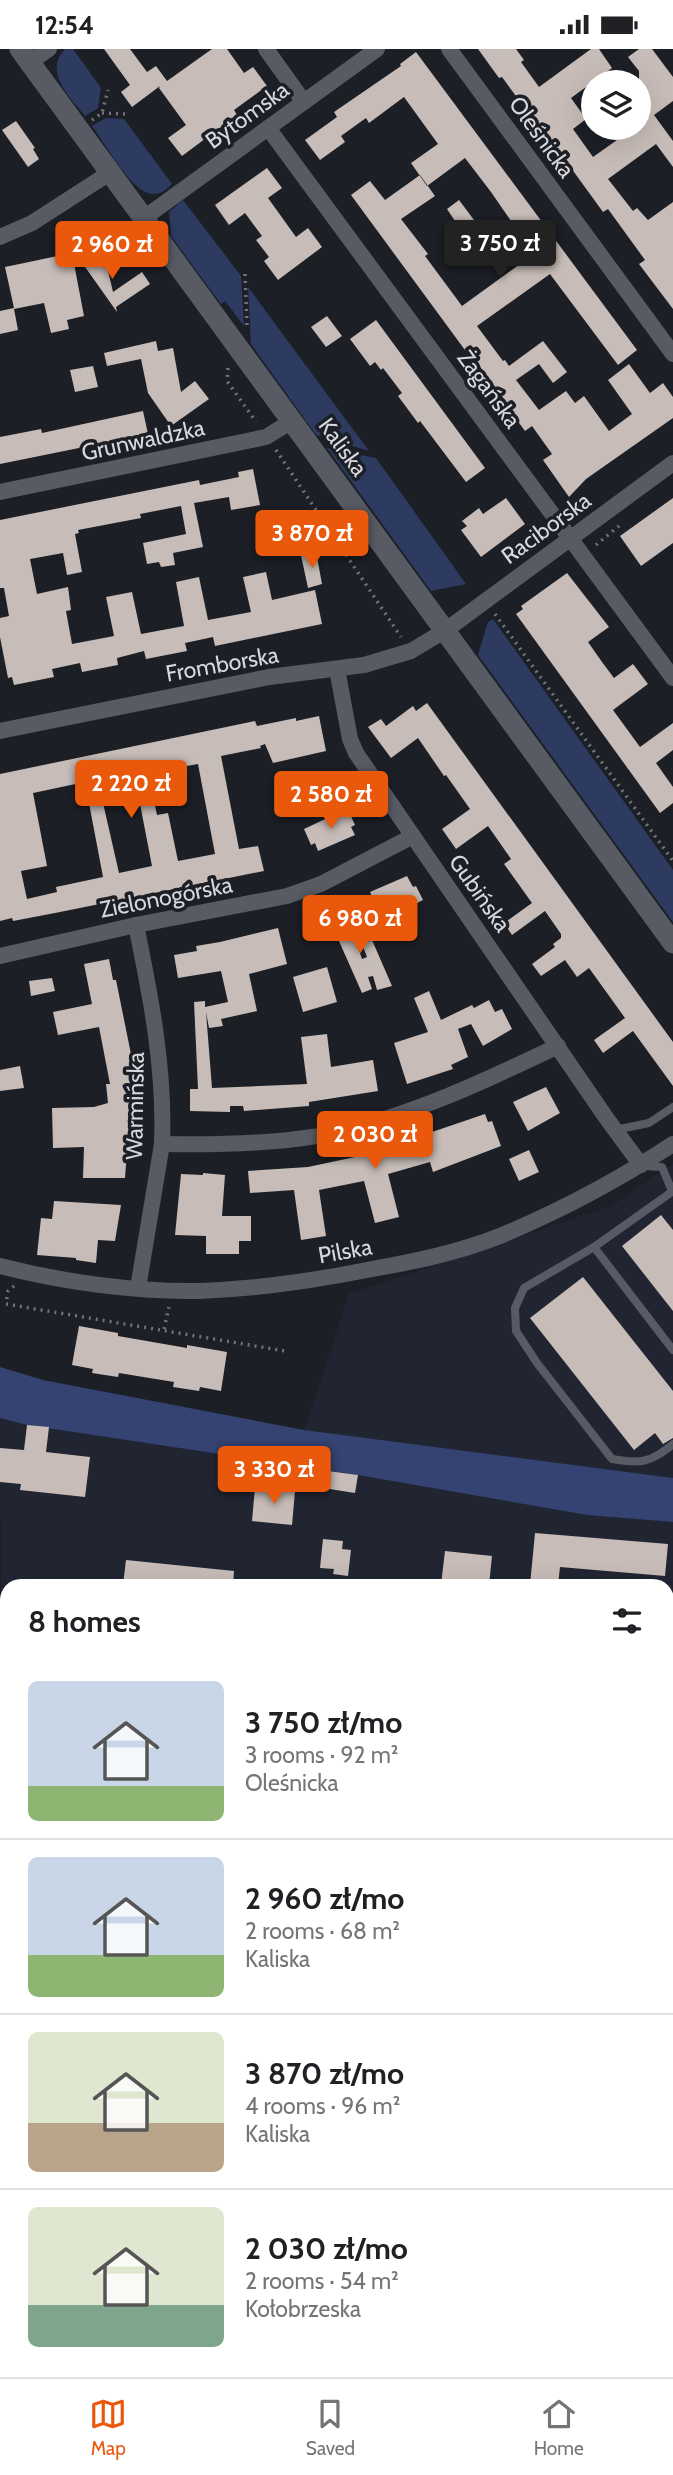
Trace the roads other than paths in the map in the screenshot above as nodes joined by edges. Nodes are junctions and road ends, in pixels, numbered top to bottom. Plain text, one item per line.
1 (49, 49) edge
2 (266, 49) edge
3 (377, 49) edge
4 (449, 49) edge
5 (356, 55) edge
6 (25, 56) edge
7 (304, 102) junction
8 (268, 128) junction
9 (111, 172) junction
10 (144, 218) junction
11 (0, 237) edge
12 (673, 354) edge
13 (292, 421) junction
14 (673, 463) edge
15 (0, 492) edge
16 (570, 538) junction
17 (446, 630) junction
18 (337, 669) junction
19 (673, 678) edge
20 (0, 730) edge
21 (413, 836) junction
22 (136, 925) junction
23 (673, 943) edge
24 (0, 956) edge
25 (558, 1046) junction
26 (673, 1107) edge
27 (615, 1130) junction
28 (162, 1144) junction
29 (673, 1144) edge
30 (641, 1165) junction
31 (673, 1191) edge
32 (594, 1247) junction
33 (0, 1266) edge
34 (138, 1288) junction
35 (673, 1350) edge
36 (673, 1444) edge

1 - 6 street
2 - 7 street
3 - 5 street, Bytomska
4 - 12 street, Oleśnicka
5 - 7 street, Bytomska
6 - 9 street, Kaliska
7 - 8 street, Bytomska
8 - 10 street, Bytomska
8 - 16 street, Żagańska
9 - 10 street, Kaliska
9 - 11 street
10 - 13 street, Kaliska
13 - 15 street, Grunwaldzka
13 - 17 street, Kaliska
14 - 16 street, Raciborska
16 - 17 street, Raciborska
16 - 19 street, Żagańska
17 - 18 street, Fromborska
17 - 23 street, Kaliska
18 - 20 street, Fromborska
18 - 21 street, Gubińska
21 - 22 street, Zielonogórska
21 - 25 street, Gubińska
22 - 24 street, Zielonogórska
22 - 28 street, Warmińska
25 - 27 street, Gubińska
25 - 28 street
26 - 27 lane
27 - 30 street, Gubińska
28 - 34 street, Warmińska
29 - 30 street, Pilska
30 - 31 lane
30 - 34 street, Pilska
31 - 32 lane
32 - 35 lane
32 - 36 lane
33 - 34 street, Pilska

